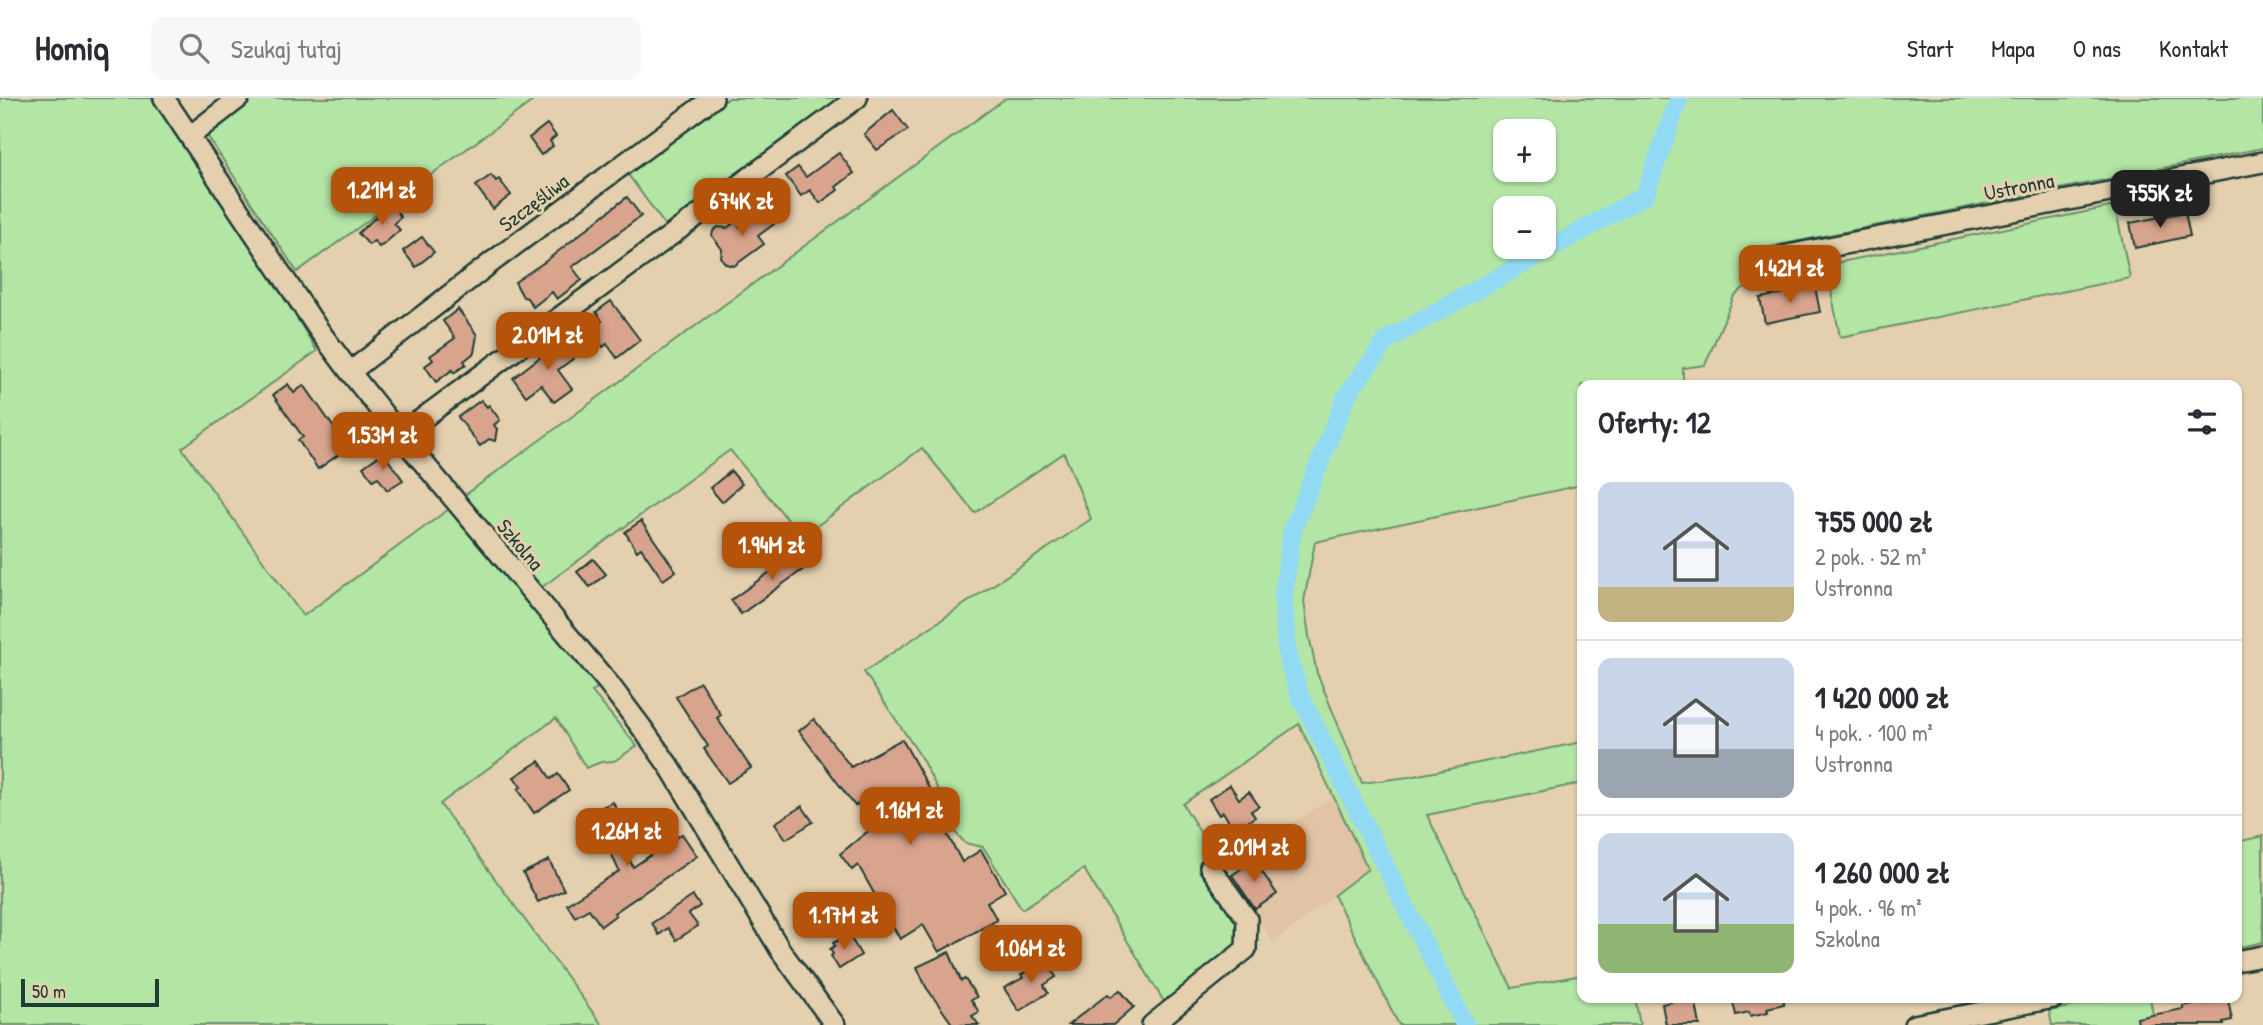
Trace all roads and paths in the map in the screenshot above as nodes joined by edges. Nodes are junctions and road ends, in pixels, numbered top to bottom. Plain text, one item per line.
1 (164, 98) edge
2 (239, 98) edge
3 (713, 98) edge
4 (857, 98) edge
5 (190, 136) junction
6 (2263, 162) edge
7 (1783, 256) dead end
8 (350, 372) junction
9 (400, 435) junction
10 (1210, 867) dead end
11 (2263, 956) edge
12 (2242, 960) edge
13 (2028, 1003) edge
14 (835, 1025) edge
15 (1152, 1025) edge
16 (1914, 1025) edge

1 - 5 street, Szkolna
2 - 5 street
3 - 8 street, Szczęśliwa
4 - 9 street
5 - 8 street, Szkolna
6 - 7 street, Ustronna
8 - 9 street, Szkolna
9 - 14 street, Szkolna
10 - 15 street
11 - 12 street
13 - 16 street

